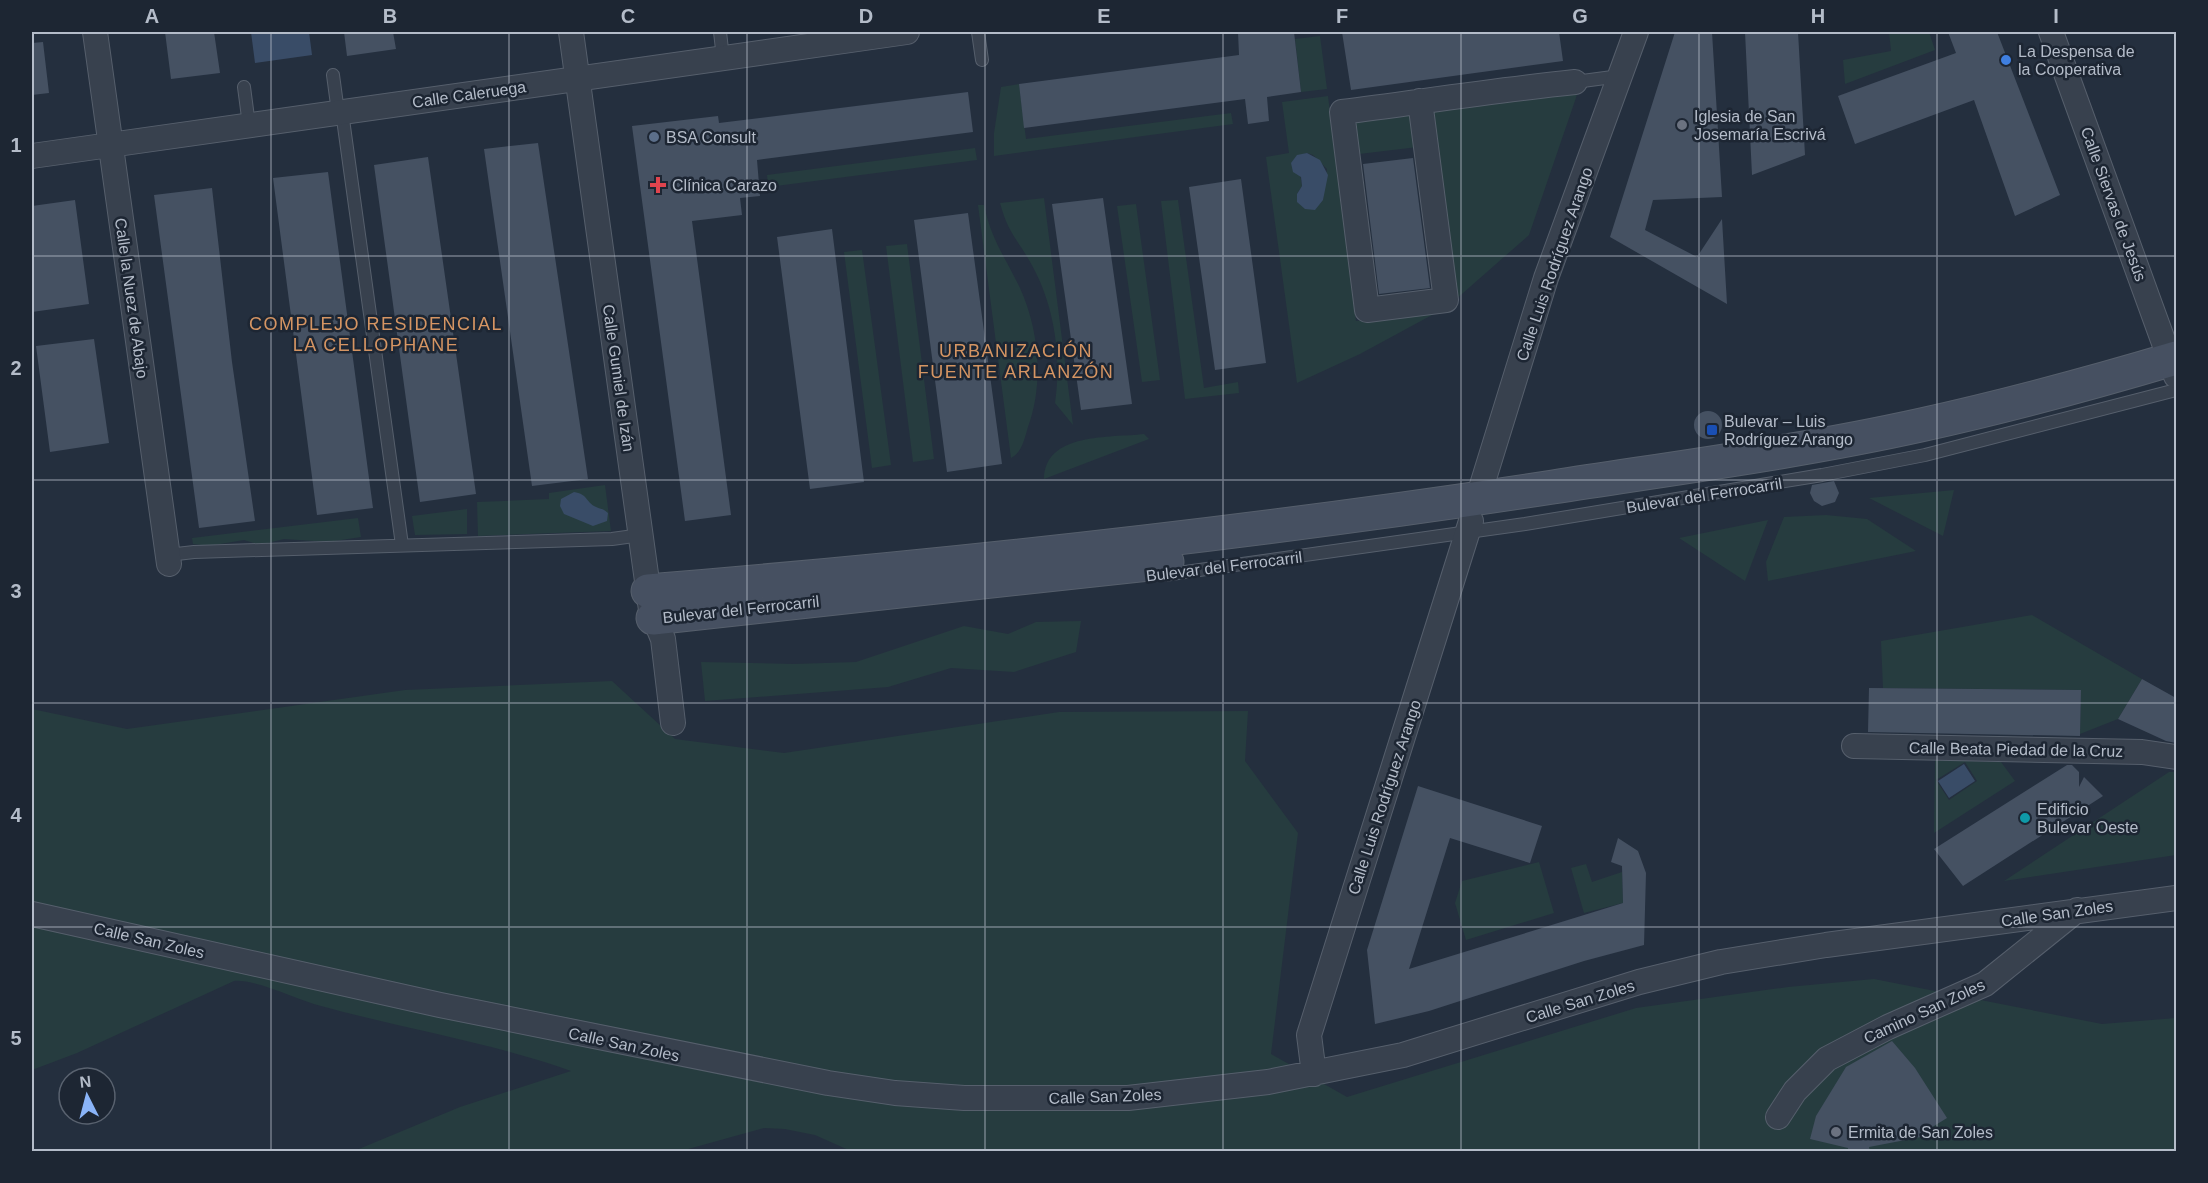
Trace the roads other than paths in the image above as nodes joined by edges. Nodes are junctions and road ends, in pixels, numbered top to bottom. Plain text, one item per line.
1 (95, 32) edge
2 (570, 32) edge
3 (720, 32) edge
4 (907, 32) edge
5 (978, 32) edge
6 (1636, 32) edge
7 (2051, 32) edge
8 (723, 58) junction
9 (982, 60) dead end
10 (333, 75) dead end
11 (1620, 76) junction
12 (577, 78) junction
13 (1575, 82) joint
14 (244, 87) dead end
15 (1420, 102) junction
16 (340, 112) junction
17 (249, 125) junction
18 (111, 145) junction
19 (32, 156) edge
20 (2174, 365) edge
21 (2039, 383) dead end
22 (1981, 398) dead end
23 (1897, 417) dead end
24 (1808, 434) dead end
25 (1475, 510) junction
26 (641, 535) junction
27 (402, 545) junction
28 (168, 560) joint
29 (804, 564) dead end
30 (733, 570) dead end
31 (1041, 589) dead end
32 (656, 604) junction
33 (673, 723) dead end
34 (1854, 746) dead end
35 (2176, 757) edge
36 (2152, 773) dead end
37 (2176, 898) edge
38 (2077, 910) junction
39 (32, 914) edge
40 (1314, 1074) junction
41 (1778, 1117) dead end

1 - 18 street, Calle la Nuez de Abajo
2 - 12 street, Calle Gumiel de Izán
3 - 8 lane
4 - 8 street, Calle Caleruega
5 - 9 lane
6 - 11 street, Calle Luis Rodríguez Arango
7 - 20 street, Calle Siervas de Jesús
8 - 12 street, Calle Caleruega
10 - 16 lane
11 - 13 lane
11 - 25 street, Calle Luis Rodríguez Arango
12 - 16 street, Calle Caleruega
12 - 26 street, Calle Gumiel de Izán
13 - 15 street
14 - 17 lane
15 - 15 street
16 - 17 street, Calle Caleruega
16 - 27 lane
17 - 18 street, Calle Caleruega
18 - 19 street, Calle Caleruega
18 - 28 street, Calle la Nuez de Abajo
20 - 21 lane
20 - 25 main road, Bulevar del Ferrocarril
22 - 23 lane
24 - 25 lane, Bulevar del Ferrocarril
25 - 29 lane, Bulevar del Ferrocarril
25 - 31 lane, Bulevar del Ferrocarril
25 - 32 main road, Bulevar del Ferrocarril
25 - 40 street, Calle Luis Rodríguez Arango
26 - 27 lane
26 - 32 street, Calle Gumiel de Izán
27 - 28 lane
30 - 32 lane
32 - 33 street, Calle Gumiel de Izán
34 - 35 street, Calle Beata Piedad de la Cruz
35 - 36 street
37 - 38 street, Calle San Zoles
38 - 40 street, Calle San Zoles
38 - 41 street, Camino San Zoles
39 - 40 street, Calle San Zoles

